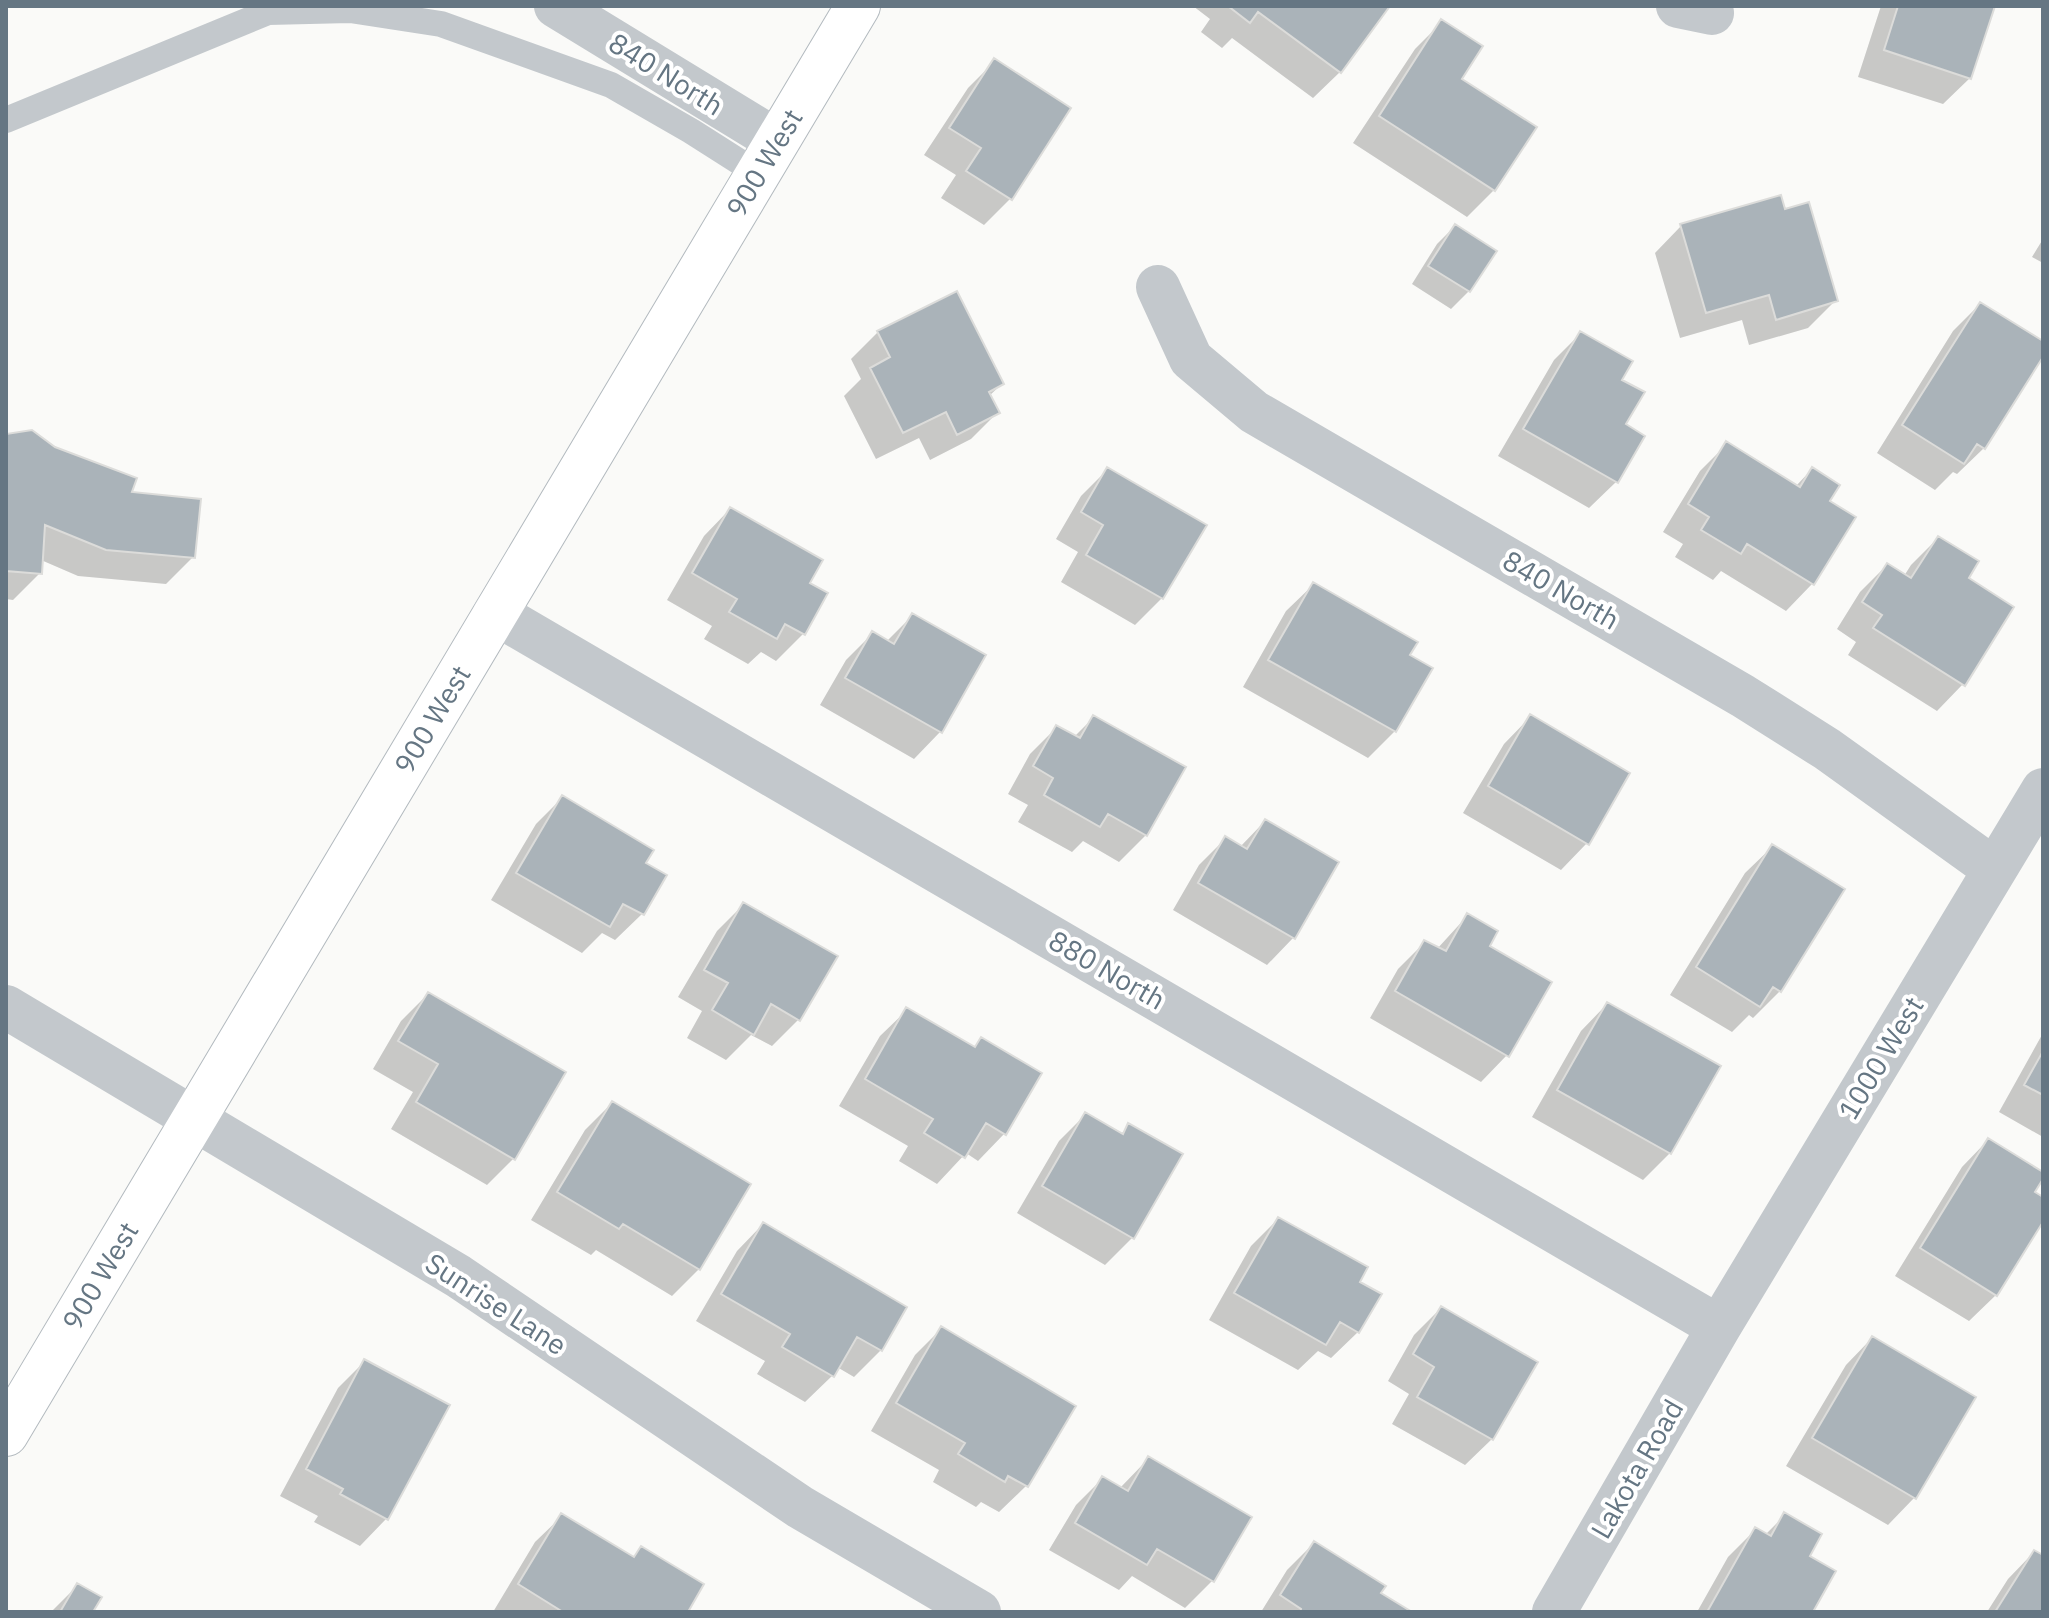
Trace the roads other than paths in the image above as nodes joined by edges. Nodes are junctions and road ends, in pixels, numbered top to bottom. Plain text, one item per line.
1 (556, 6) edge
2 (858, 6) edge
3 (6, 120) edge
4 (767, 157) junction
5 (1158, 287) dead end
6 (495, 613) junction
7 (2043, 790) edge
8 (1994, 869) junction
9 (6, 1007) edge
10 (193, 1120) junction
11 (1719, 1327) junction
12 (6, 1434) edge
13 (979, 1612) edge
14 (1554, 1612) edge

1 - 4 street, 840 North
2 - 4 street, 900 West
3 - 4 lane
4 - 6 street, 900 West
5 - 8 street, 840 North
6 - 10 street, 900 West
6 - 11 street, 880 North
7 - 8 street, 1000 West
8 - 11 street, 1000 West
9 - 10 street, Sunrise Lane
10 - 12 street, 900 West
10 - 13 street, Sunrise Lane
11 - 14 street, Lakota Road

